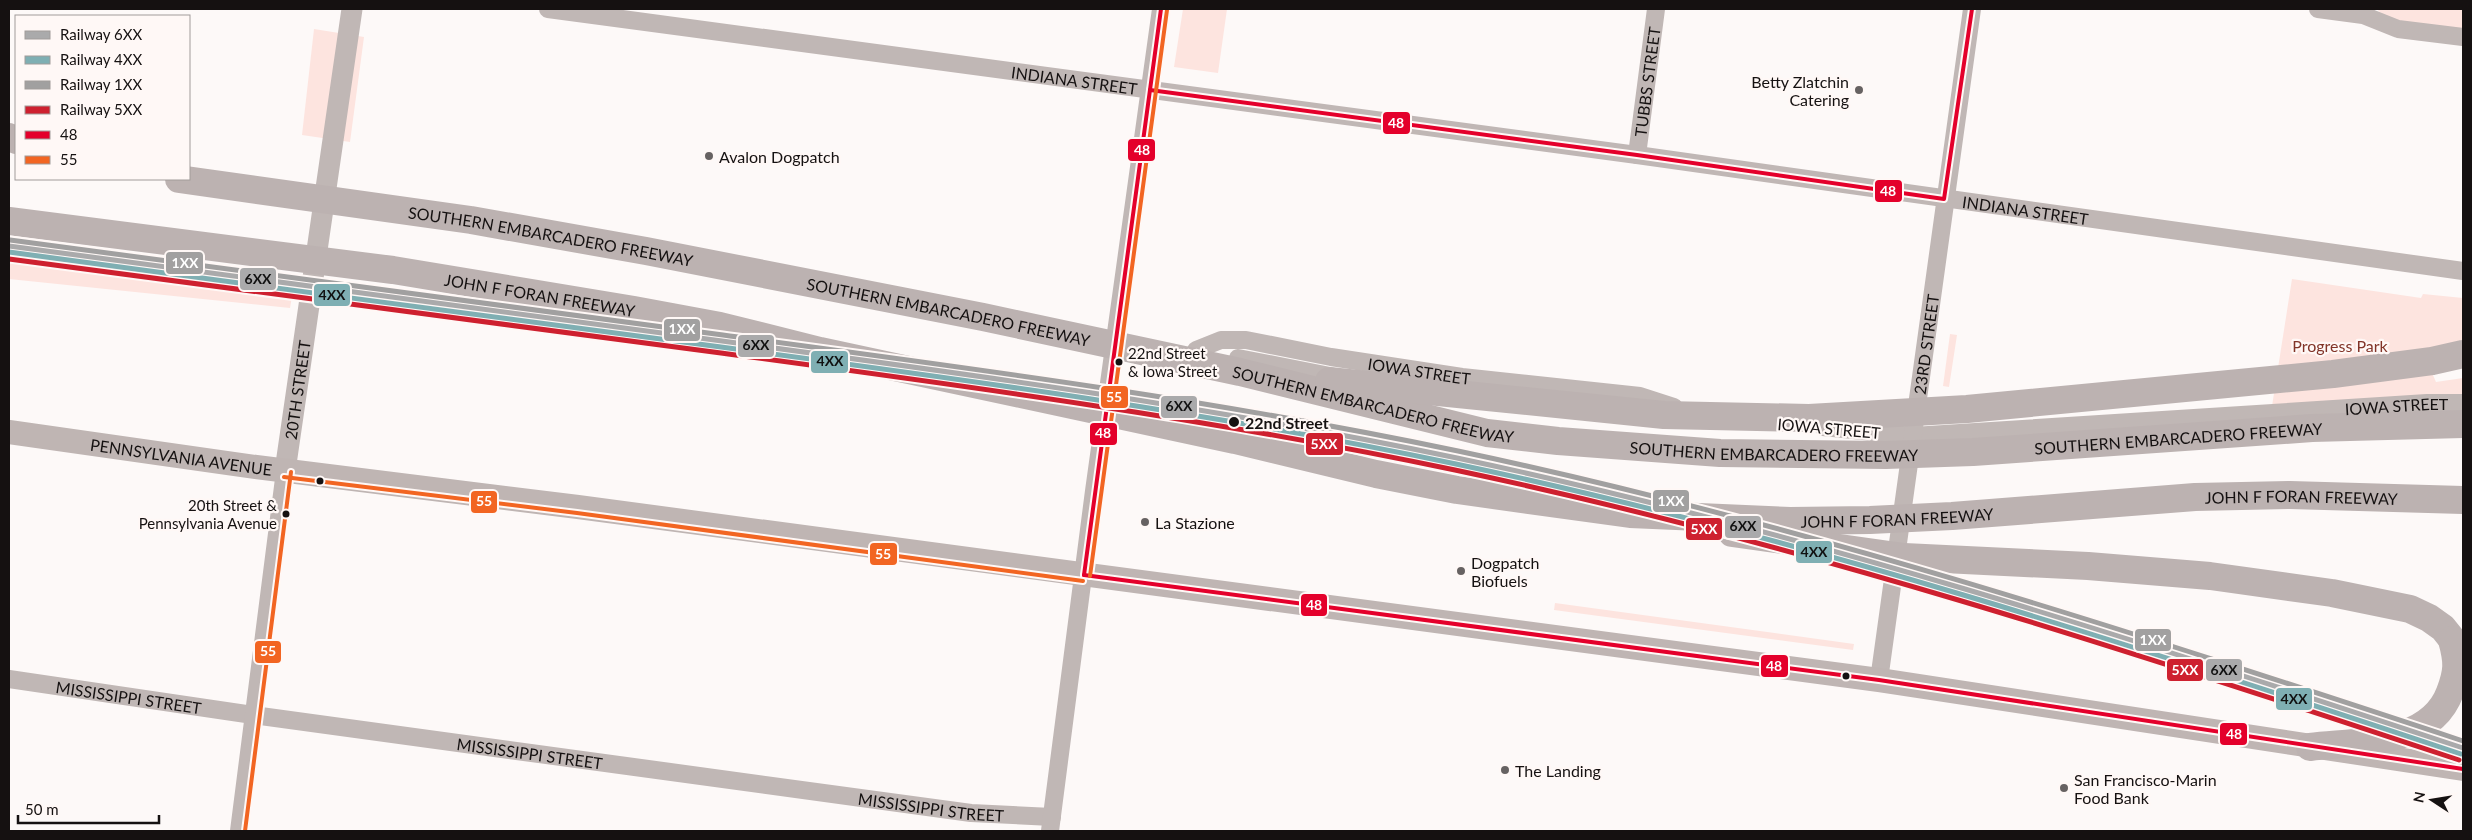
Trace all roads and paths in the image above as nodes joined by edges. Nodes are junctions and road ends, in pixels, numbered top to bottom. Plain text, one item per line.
1 (352, 9) edge
2 (548, 9) edge
3 (1161, 9) edge
4 (1656, 9) edge
5 (1972, 9) edge
6 (2318, 9) edge
7 (2363, 12) edge
8 (2463, 37) edge
9 (1150, 90) junction
10 (1637, 155) junction
11 (186, 180) edge
12 (1944, 198) junction
13 (9, 221) edge
14 (9, 236) edge
15 (198, 244) junction
16 (2463, 271) edge
17 (1114, 346) junction
18 (2463, 354) edge
19 (1240, 372) junction
20 (2463, 403) edge
21 (2463, 424) edge
22 (9, 432) edge
23 (1913, 436) junction
24 (285, 471) junction
25 (2463, 500) edge
26 (1548, 504) junction
27 (1084, 576) junction
28 (2458, 646) edge
29 (9, 679) edge
30 (1879, 680) junction
31 (253, 715) junction
32 (2310, 747) junction
33 (2463, 769) edge
34 (1051, 824) edge
35 (239, 831) edge

1 - 24 street, 20TH STREET
2 - 9 street, INDIANA STREET
3 - 9 street
4 - 10 street, TUBBS STREET
5 - 12 street, 23RD STREET
6 - 7 street
7 - 8 street
9 - 10 street, INDIANA STREET
9 - 17 street
10 - 12 street, INDIANA STREET
11 - 19 highway, SOUTHERN EMBARCADERO FREEWAY
12 - 16 street, INDIANA STREET
12 - 23 street, 23RD STREET
13 - 15 highway, JOHN F FORAN FREEWAY
14 - 15 highway
15 - 26 highway, JOHN F FORAN FREEWAY
17 - 23 street, IOWA STREET
17 - 27 street
18 - 19 highway
19 - 21 highway, SOUTHERN EMBARCADERO FREEWAY
20 - 23 street, IOWA STREET
22 - 24 main road, PENNSYLVANIA AVENUE
23 - 30 street, 23RD STREET
24 - 27 main road, PENNSYLVANIA AVENUE
24 - 31 street, 20TH STREET
25 - 26 highway, JOHN F FORAN FREEWAY
26 - 28 highway
27 - 30 main road, PENNSYLVANIA AVENUE
27 - 34 street
28 - 32 highway
29 - 31 street, MISSISSIPPI STREET
30 - 32 main road, PENNSYLVANIA AVENUE
31 - 34 street, MISSISSIPPI STREET
31 - 35 street, 20TH STREET
32 - 33 main road, PENNSYLVANIA AVENUE

